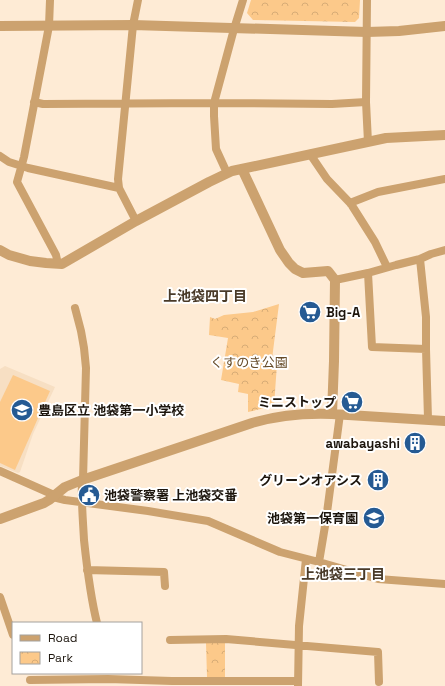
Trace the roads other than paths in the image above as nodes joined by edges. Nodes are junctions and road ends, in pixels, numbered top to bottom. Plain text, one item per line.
1 (50, 0) edge
2 (138, 0) edge
3 (243, 0) edge
4 (366, 0) edge
5 (134, 25) junction
6 (0, 26) edge
7 (48, 26) junction
8 (445, 26) edge
9 (234, 28) junction
10 (367, 32) junction
11 (34, 102) junction
12 (366, 102) junction
13 (126, 103) junction
14 (214, 103) junction
15 (445, 135) edge
16 (368, 142) junction
17 (310, 154) junction
18 (0, 156) edge
19 (21, 166) junction
20 (242, 169) junction
21 (227, 173) junction
22 (445, 179) edge
23 (119, 188) junction
24 (350, 203) junction
25 (136, 221) junction
26 (0, 250) edge
27 (445, 250) edge
28 (420, 259) junction
29 (58, 264) junction
30 (387, 267) junction
31 (368, 273) junction
32 (335, 280) junction
33 (75, 308) dead end
34 (426, 348) junction
35 (336, 414) junction
36 (428, 419) junction
37 (445, 421) edge
38 (0, 471) edge
39 (82, 480) junction
40 (53, 496) junction
41 (81, 502) junction
42 (0, 519) edge
43 (306, 559) junction
44 (319, 562) junction
45 (87, 570) junction
46 (445, 584) edge
47 (166, 586) dead end
48 (0, 597) edge
49 (97, 622) edge
50 (12, 632) edge
51 (170, 640) dead end
52 (298, 645) junction
53 (108, 679) edge
54 (30, 680) edge
55 (379, 682) dead end
56 (298, 684) edge

1 - 7 street
2 - 5 street
3 - 9 street
4 - 10 street
5 - 7 street
5 - 9 street
5 - 13 street
6 - 7 street
7 - 11 street
8 - 10 street
9 - 10 street
9 - 14 street
10 - 12 street
11 - 13 street
11 - 19 street
12 - 14 street
12 - 16 street
13 - 14 street
13 - 23 street
14 - 21 street
15 - 16 street
16 - 17 street
17 - 20 street
17 - 24 street
18 - 19 street
19 - 23 street
19 - 29 street
20 - 21 street
20 - 32 street
21 - 25 street
22 - 24 street
23 - 25 street
24 - 30 street
25 - 29 street
26 - 29 street
27 - 28 street
28 - 30 street
28 - 34 street
30 - 31 street
31 - 32 street
31 - 34 street
32 - 35 street
33 - 39 street
34 - 36 street
35 - 36 street
35 - 39 street
35 - 44 street
36 - 37 street
38 - 40 street
39 - 40 street
39 - 41 street
40 - 41 street
40 - 42 street
41 - 43 street
41 - 45 street
43 - 44 street
43 - 52 street
44 - 46 street
45 - 47 street
45 - 49 street
48 - 50 street
51 - 52 street
52 - 55 street
52 - 56 street
53 - 54 street
53 - 56 street

